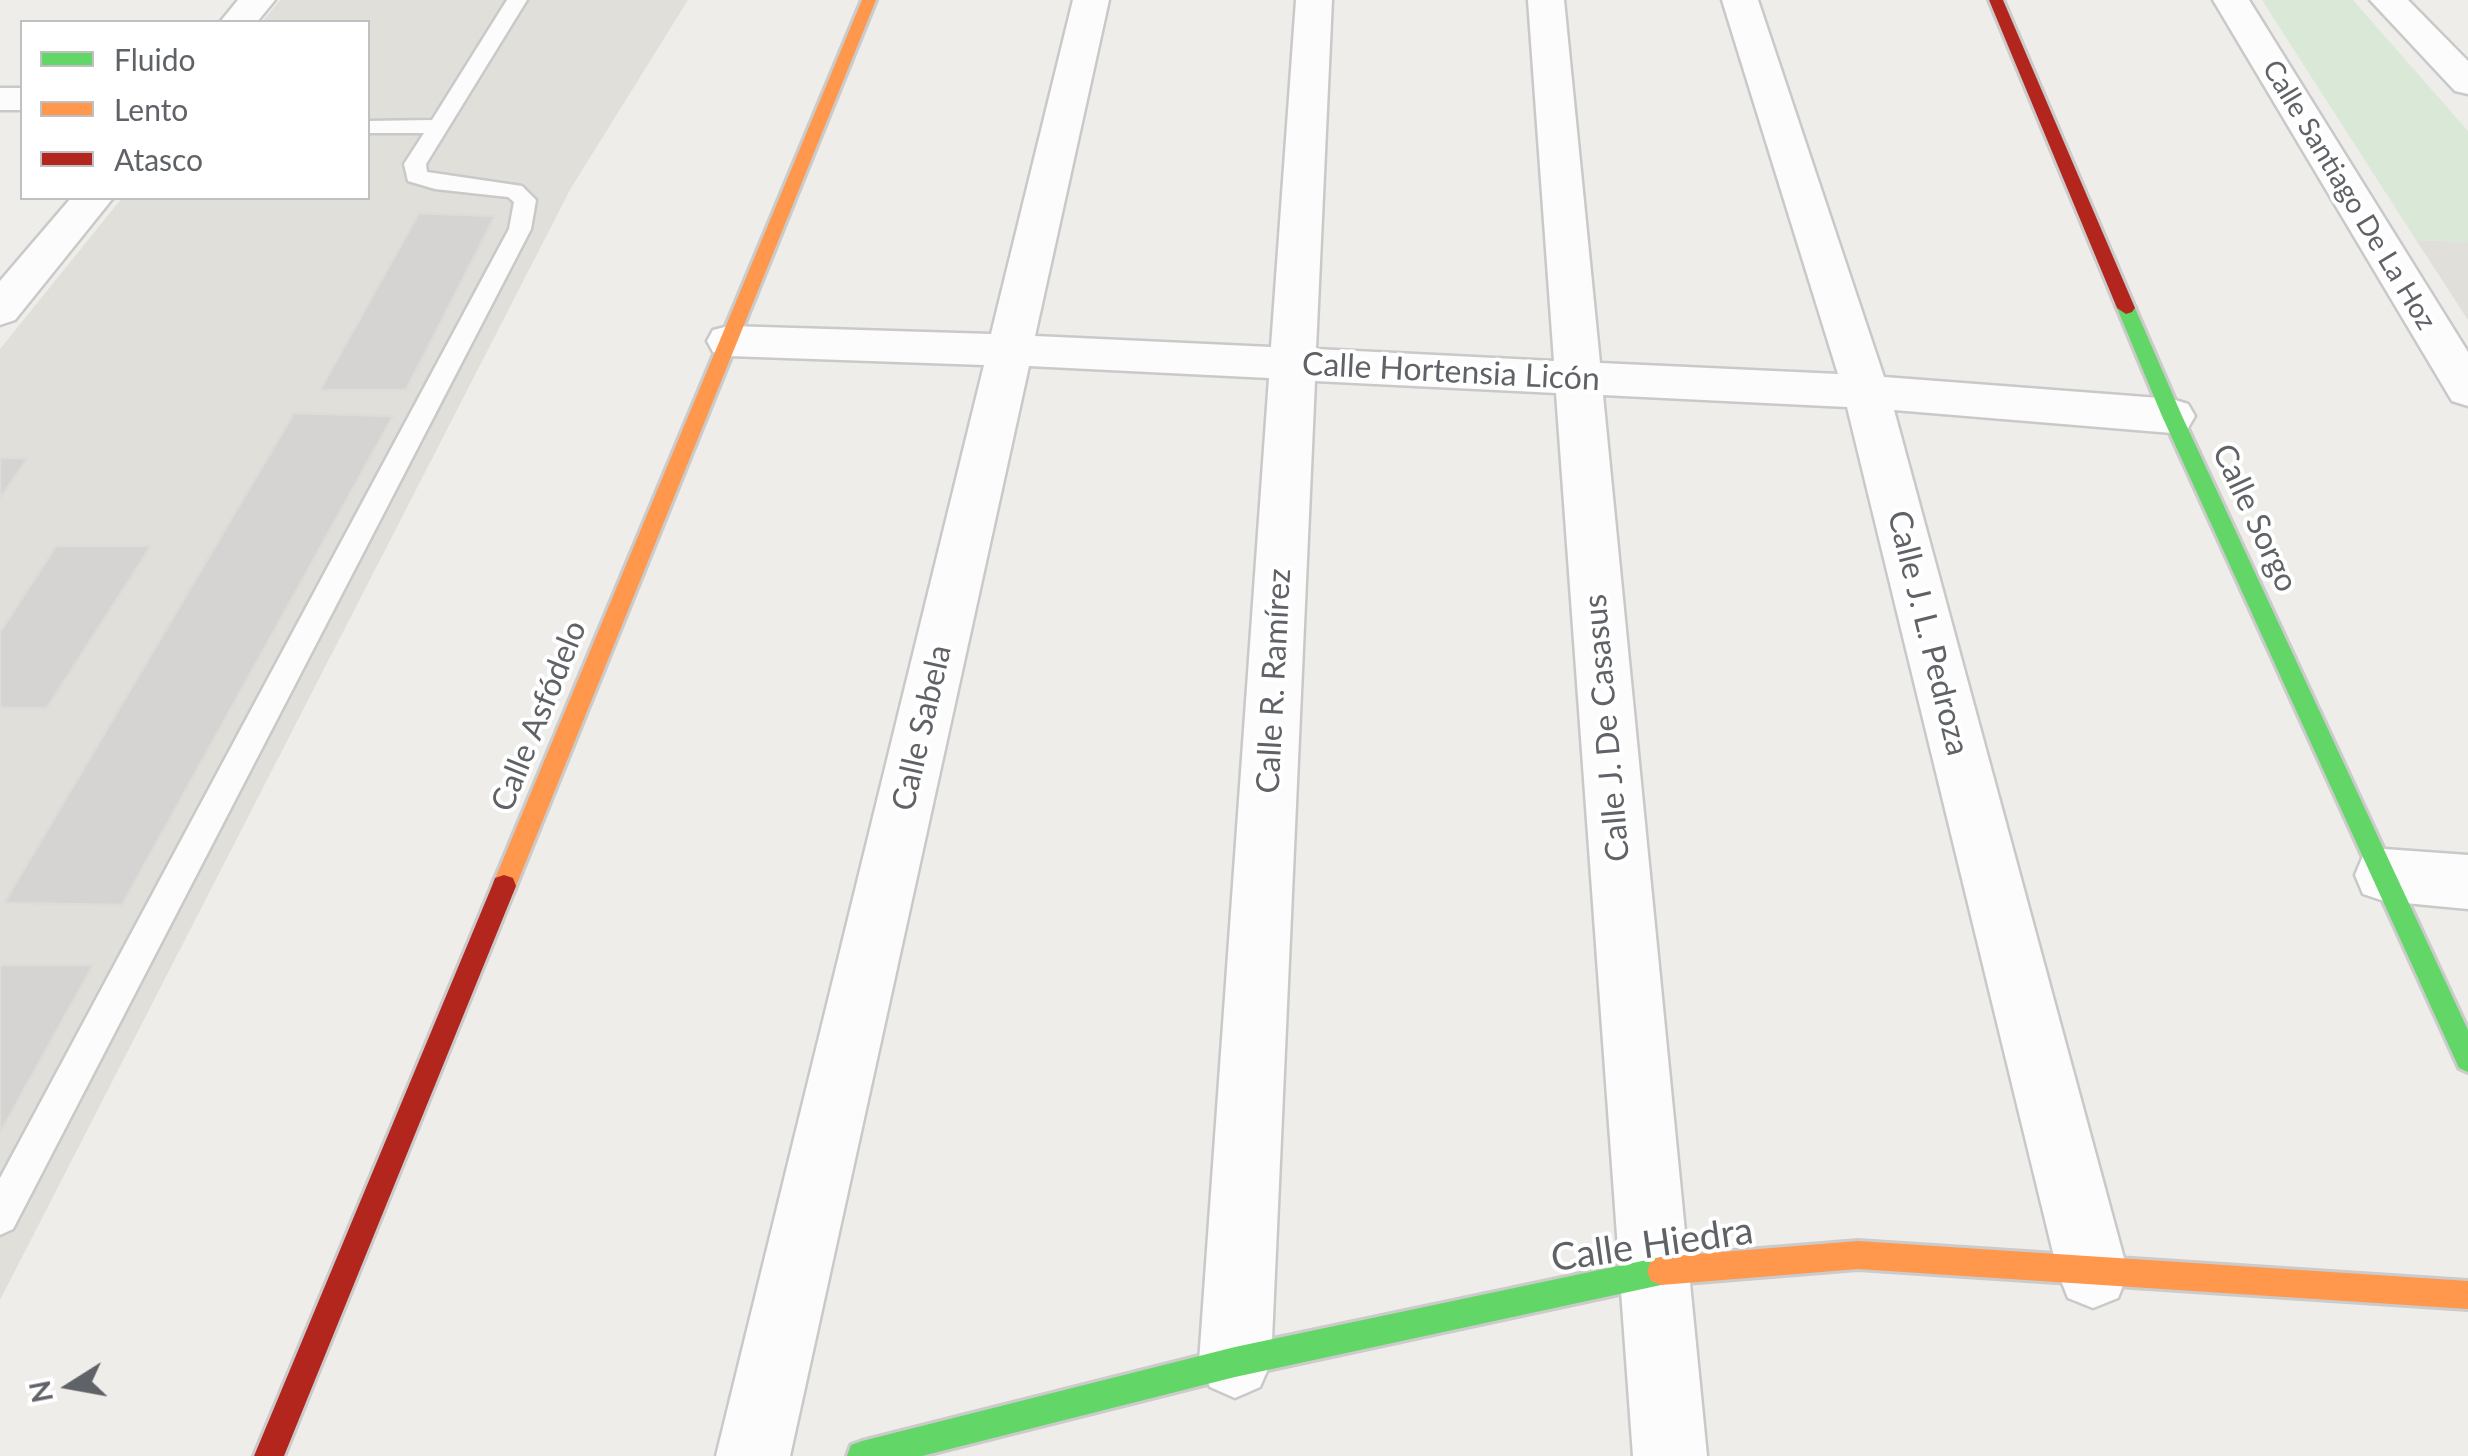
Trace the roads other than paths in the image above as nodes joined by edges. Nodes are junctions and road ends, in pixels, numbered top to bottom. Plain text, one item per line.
1 (257, 0) edge
2 (517, 0) edge
3 (868, 0) edge
4 (1092, 0) edge
5 (1314, 0) edge
6 (1546, 0) edge
7 (1740, 0) edge
8 (1996, 0) edge
9 (2231, 0) edge
10 (2388, 0) edge
11 (240, 20) edge
12 (2468, 83) edge
13 (370, 126) edge
14 (438, 126) junction
15 (91, 200) edge
16 (0, 250) edge
17 (49, 251) junction
18 (0, 310) edge
19 (728, 342) junction
20 (1010, 350) junction
21 (1292, 364) junction
22 (1577, 380) junction
23 (2468, 390) edge
24 (1866, 392) junction
25 (2172, 416) junction
26 (2384, 876) junction
27 (2468, 882) edge
28 (2468, 1059) edge
29 (0, 1216) edge
30 (1654, 1272) junction
31 (2093, 1273) junction
32 (2468, 1295) edge
33 (1235, 1362) junction
34 (269, 1456) edge
35 (753, 1456) edge
36 (862, 1456) edge
37 (1670, 1456) edge

1 - 11 street
2 - 14 lane
3 - 19 street, Calle Asfódelo
4 - 20 street, Calle Sabela
5 - 21 street, Calle R. Ramírez
6 - 22 street, Calle J. De Casasus
7 - 24 street, Calle J. L. Pedroza
8 - 25 street, Calle Sorgo
9 - 23 street, Calle Santiago De La Hoz
10 - 12 street
13 - 14 lane
14 - 29 lane
15 - 17 street
16 - 17 street
17 - 18 street
19 - 20 street, Calle Hortensia Licón
19 - 34 street, Calle Asfódelo
20 - 21 street, Calle Hortensia Licón
20 - 35 street, Calle Sabela
21 - 22 street, Calle Hortensia Licón
21 - 33 street, Calle R. Ramírez
22 - 24 street, Calle Hortensia Licón
22 - 30 street, Calle J. De Casasus
24 - 25 street, Calle Hortensia Licón
24 - 31 street, Calle J. L. Pedroza
25 - 26 street, Calle Sorgo
26 - 27 street
26 - 28 street, Calle Sorgo
30 - 31 street, Calle Hiedra
30 - 33 street, Calle Hiedra
30 - 37 street, Calle J. De Casasus
31 - 32 street, Calle Hiedra
33 - 36 street, Calle Hiedra

